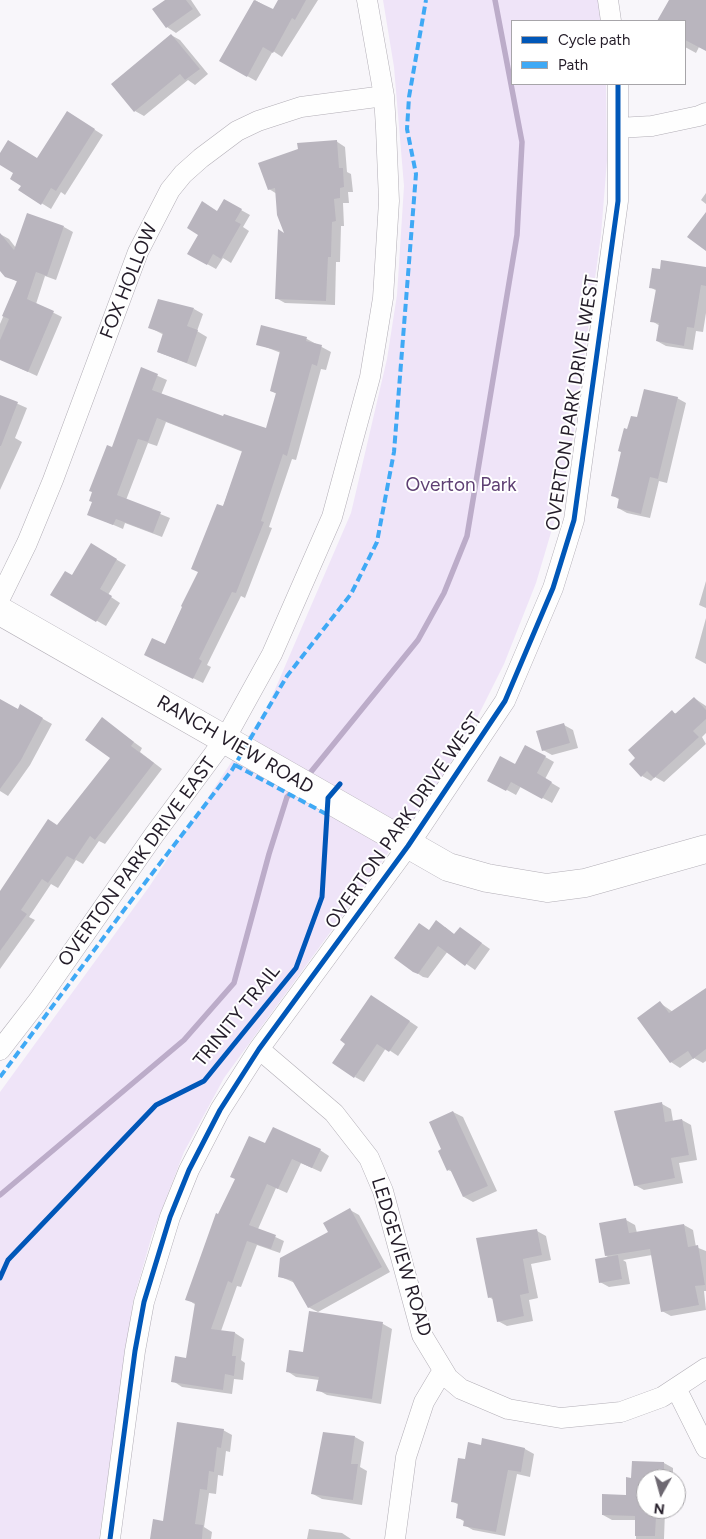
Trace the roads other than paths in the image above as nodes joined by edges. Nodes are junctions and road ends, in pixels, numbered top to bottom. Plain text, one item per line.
1 (367, 0) edge
2 (608, 0) edge
3 (611, 20) edge
4 (618, 85) edge
5 (384, 96) junction
6 (706, 113) edge
7 (618, 128) junction
8 (0, 598) edge
9 (0, 611) edge
10 (225, 739) junction
11 (408, 846) junction
12 (706, 849) edge
13 (259, 1049) junction
14 (0, 1050) edge
15 (706, 1368) edge
16 (443, 1370) junction
17 (676, 1388) junction
18 (706, 1448) edge
19 (110, 1539) edge
20 (395, 1539) edge

1 - 5 street, OVERTON PARK DRIVE EAST
2 - 3 street
4 - 7 street, OVERTON PARK DRIVE WEST
5 - 8 street, FOX HOLLOW
5 - 10 street, OVERTON PARK DRIVE EAST
6 - 7 street
7 - 11 street, OVERTON PARK DRIVE WEST
9 - 10 street, RANCH VIEW ROAD
10 - 11 street, RANCH VIEW ROAD
10 - 14 street, OVERTON PARK DRIVE EAST
11 - 12 street, RANCH VIEW ROAD
11 - 13 street, OVERTON PARK DRIVE WEST
13 - 16 street, LEDGEVIEW ROAD
13 - 19 street, OVERTON PARK DRIVE WEST
15 - 17 street, LEDGEVIEW ROAD
16 - 17 street, LEDGEVIEW ROAD
16 - 20 street
17 - 18 street

